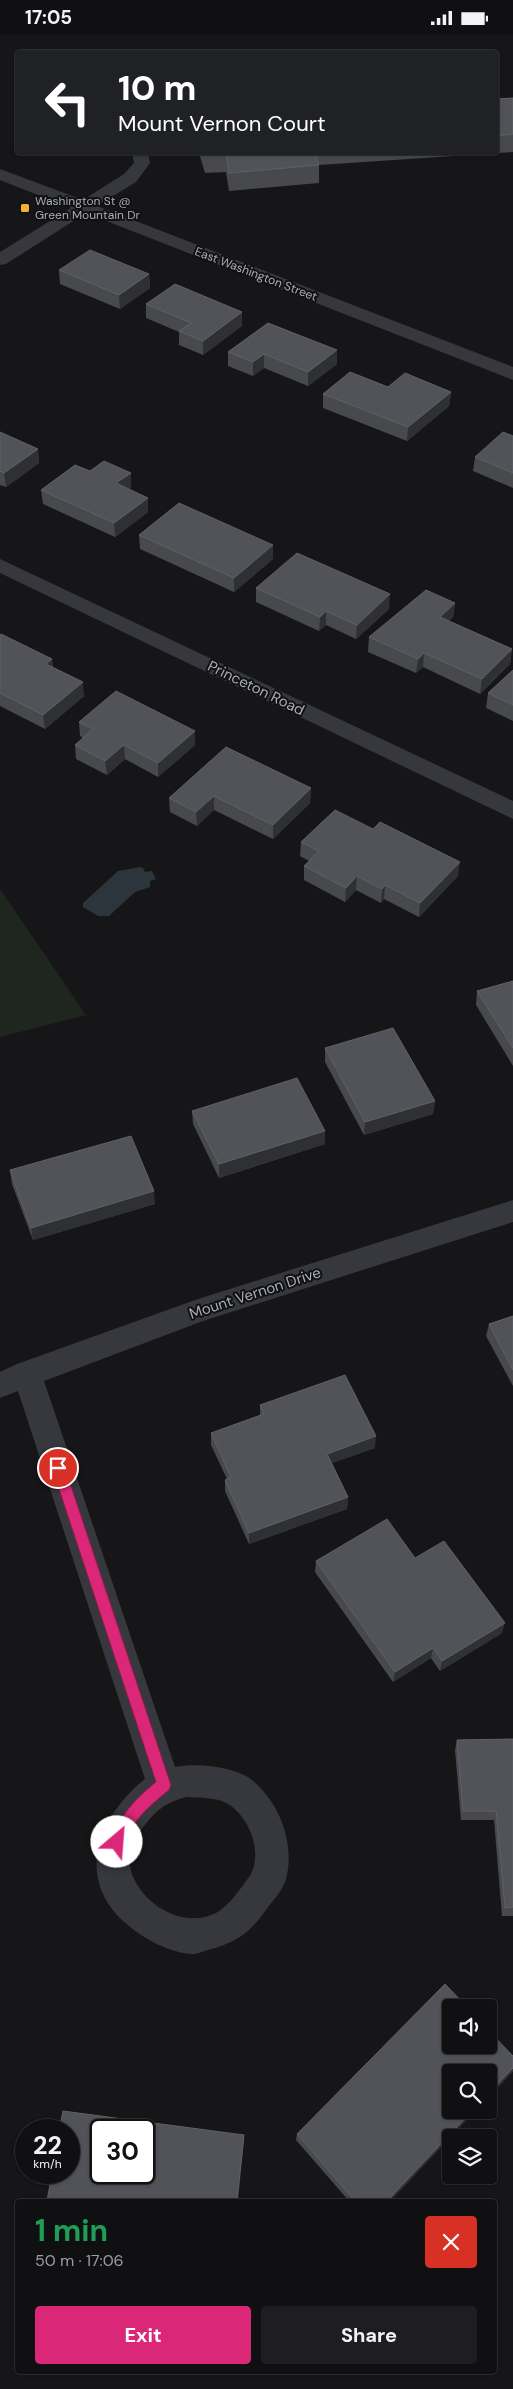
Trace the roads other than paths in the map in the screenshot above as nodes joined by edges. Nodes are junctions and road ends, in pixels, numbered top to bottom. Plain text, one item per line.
1 (140, 155) edge
2 (0, 175) edge
3 (83, 207) junction
4 (0, 260) edge
5 (513, 373) edge
6 (0, 565) edge
7 (513, 811) edge
8 (513, 1211) edge
9 (13, 1379) edge
10 (164, 1785) junction

1 - 3 street
2 - 3 street, East Washington Street
3 - 4 street
3 - 5 street, East Washington Street
6 - 7 street, Princeton Road
8 - 9 street, Mount Vernon Drive
9 - 10 street
10 - 10 street

